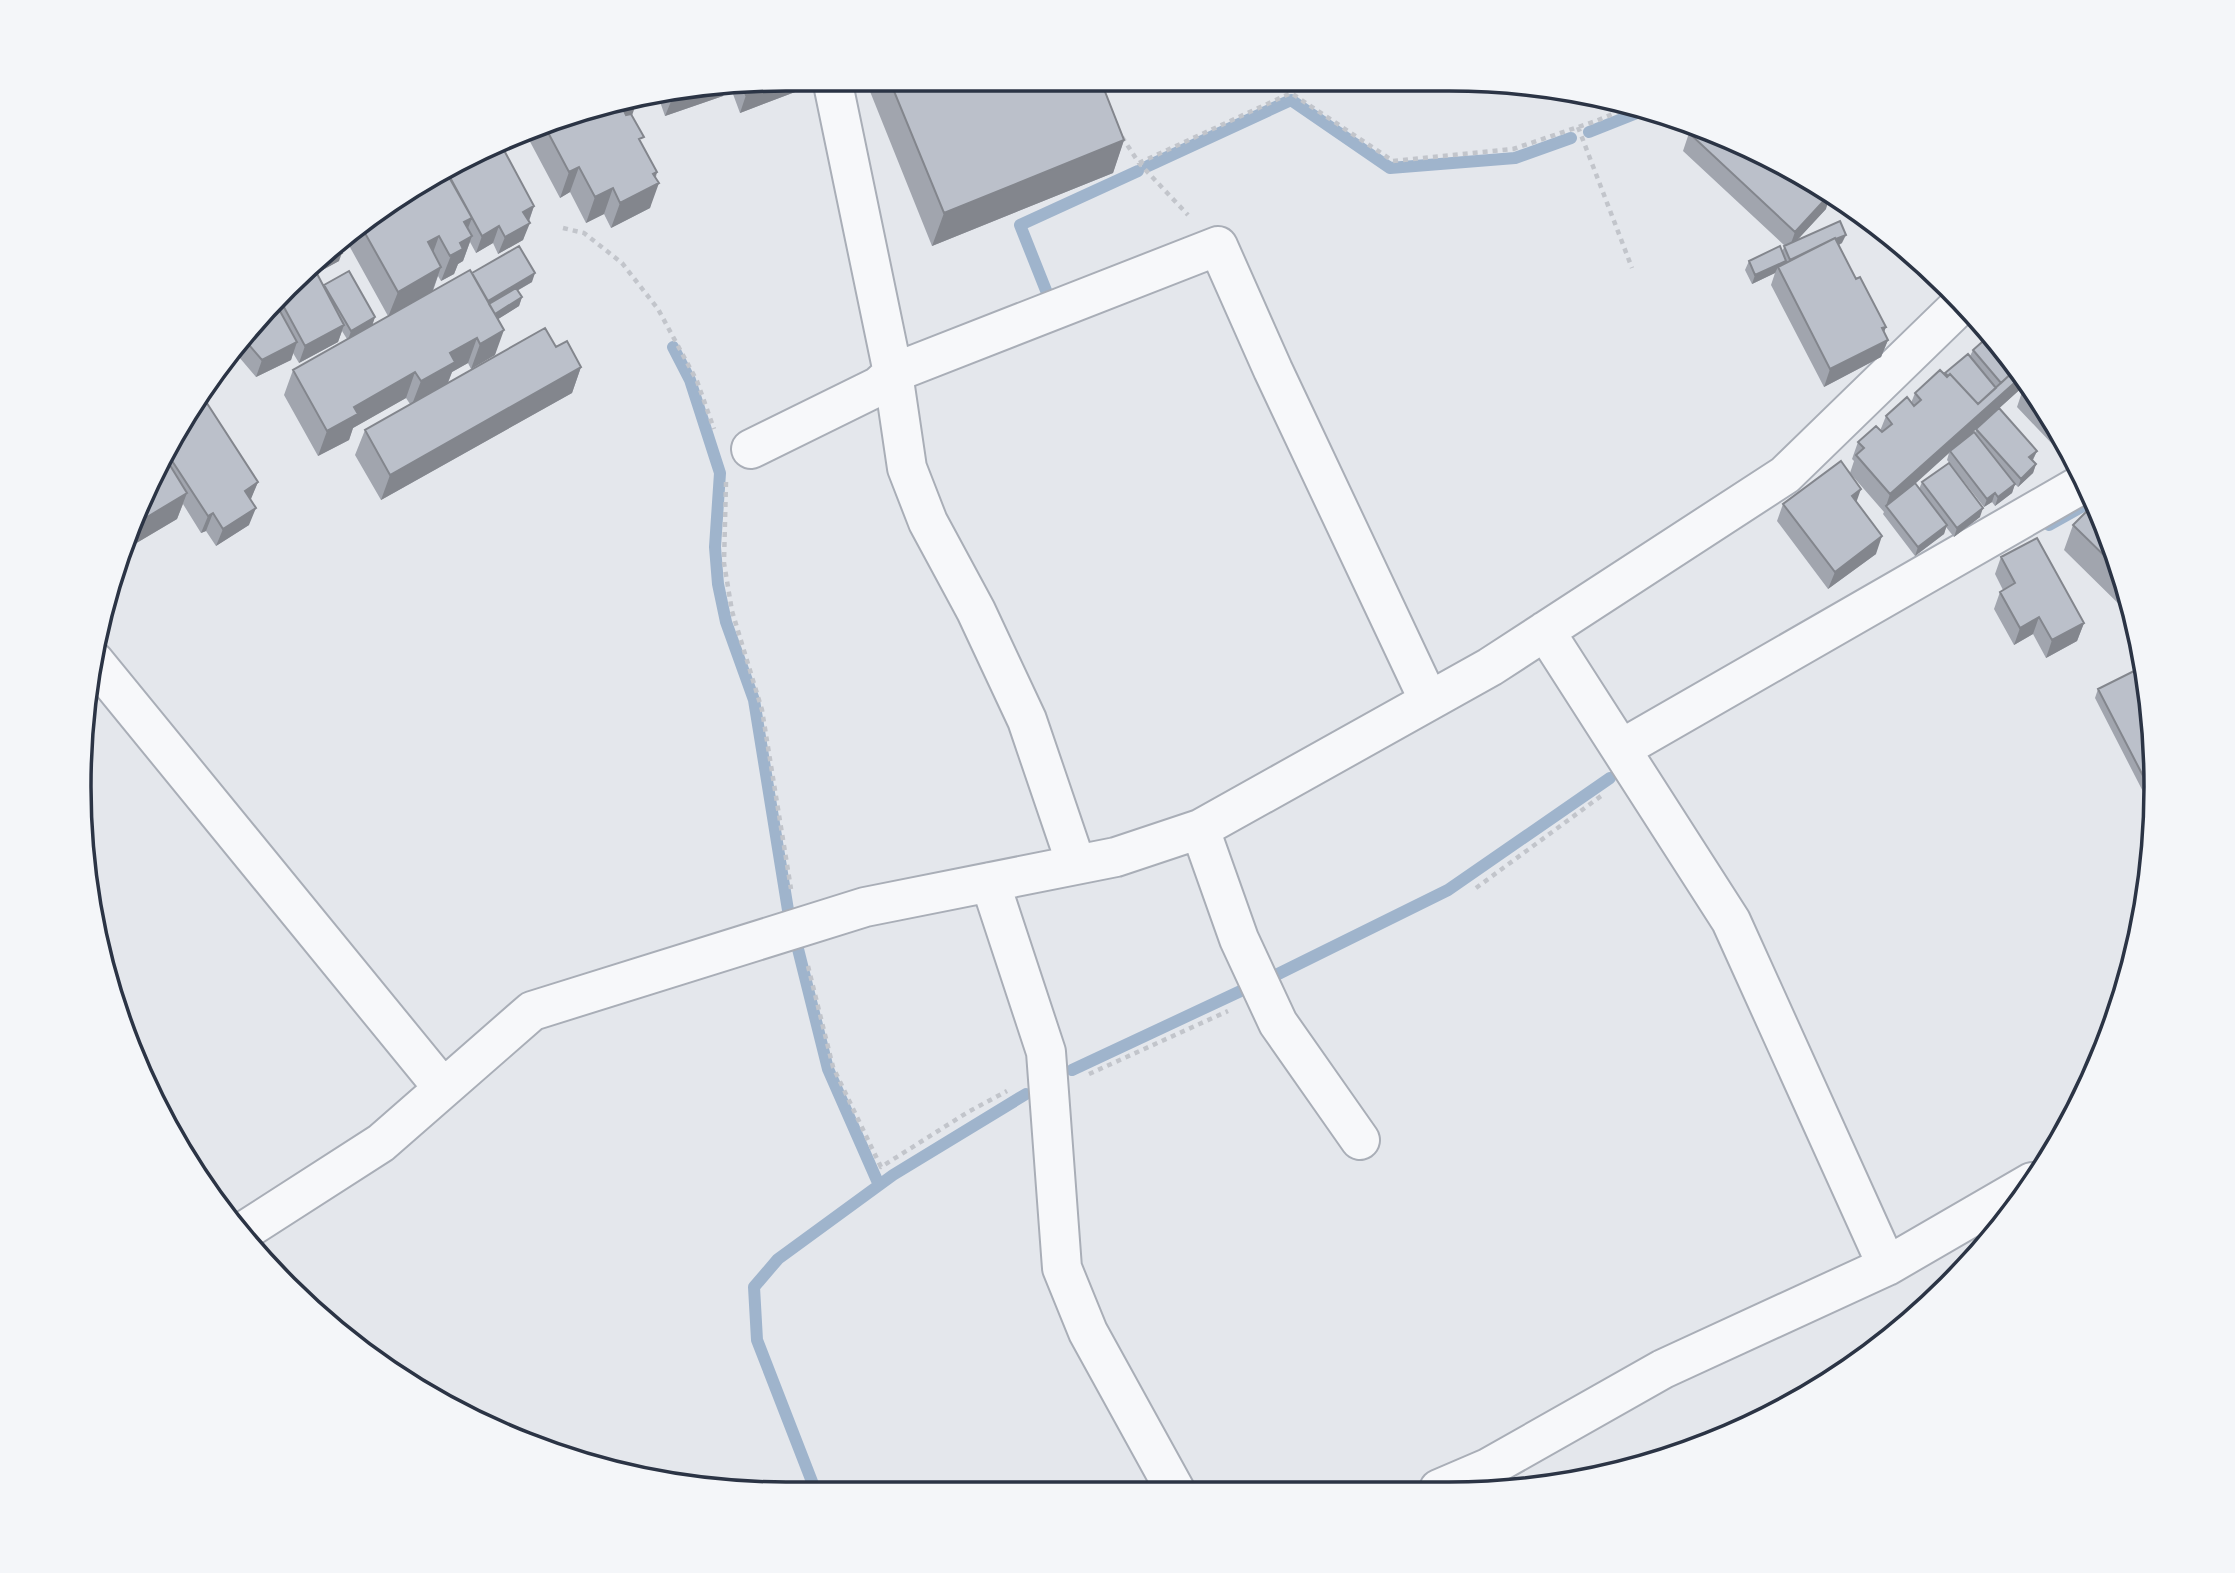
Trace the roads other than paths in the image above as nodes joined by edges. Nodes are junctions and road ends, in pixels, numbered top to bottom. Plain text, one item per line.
1 (834, 91) edge
2 (1954, 310) edge
3 (893, 373) junction
4 (731, 454) road end
5 (2076, 488) edge
6 (1545, 631) junction
7 (101, 670) edge
8 (1429, 701) junction
9 (1628, 760) junction
10 (1200, 830) junction
11 (1076, 864) junction
12 (990, 882) junction
13 (443, 1088) junction
14 (1360, 1140) dead end
15 (2012, 1194) edge
16 (250, 1228) edge
17 (1887, 1266) junction
18 (1171, 1482) edge
19 (1456, 1482) edge

1 - 3 street
2 - 6 street
3 - 4 street
3 - 8 street
3 - 11 street
5 - 9 street
6 - 8 street
6 - 9 street
7 - 13 street
8 - 10 street
9 - 17 street
10 - 11 street
10 - 14 street
11 - 12 street
12 - 13 street
12 - 18 street
13 - 16 street
15 - 17 street
17 - 19 street

